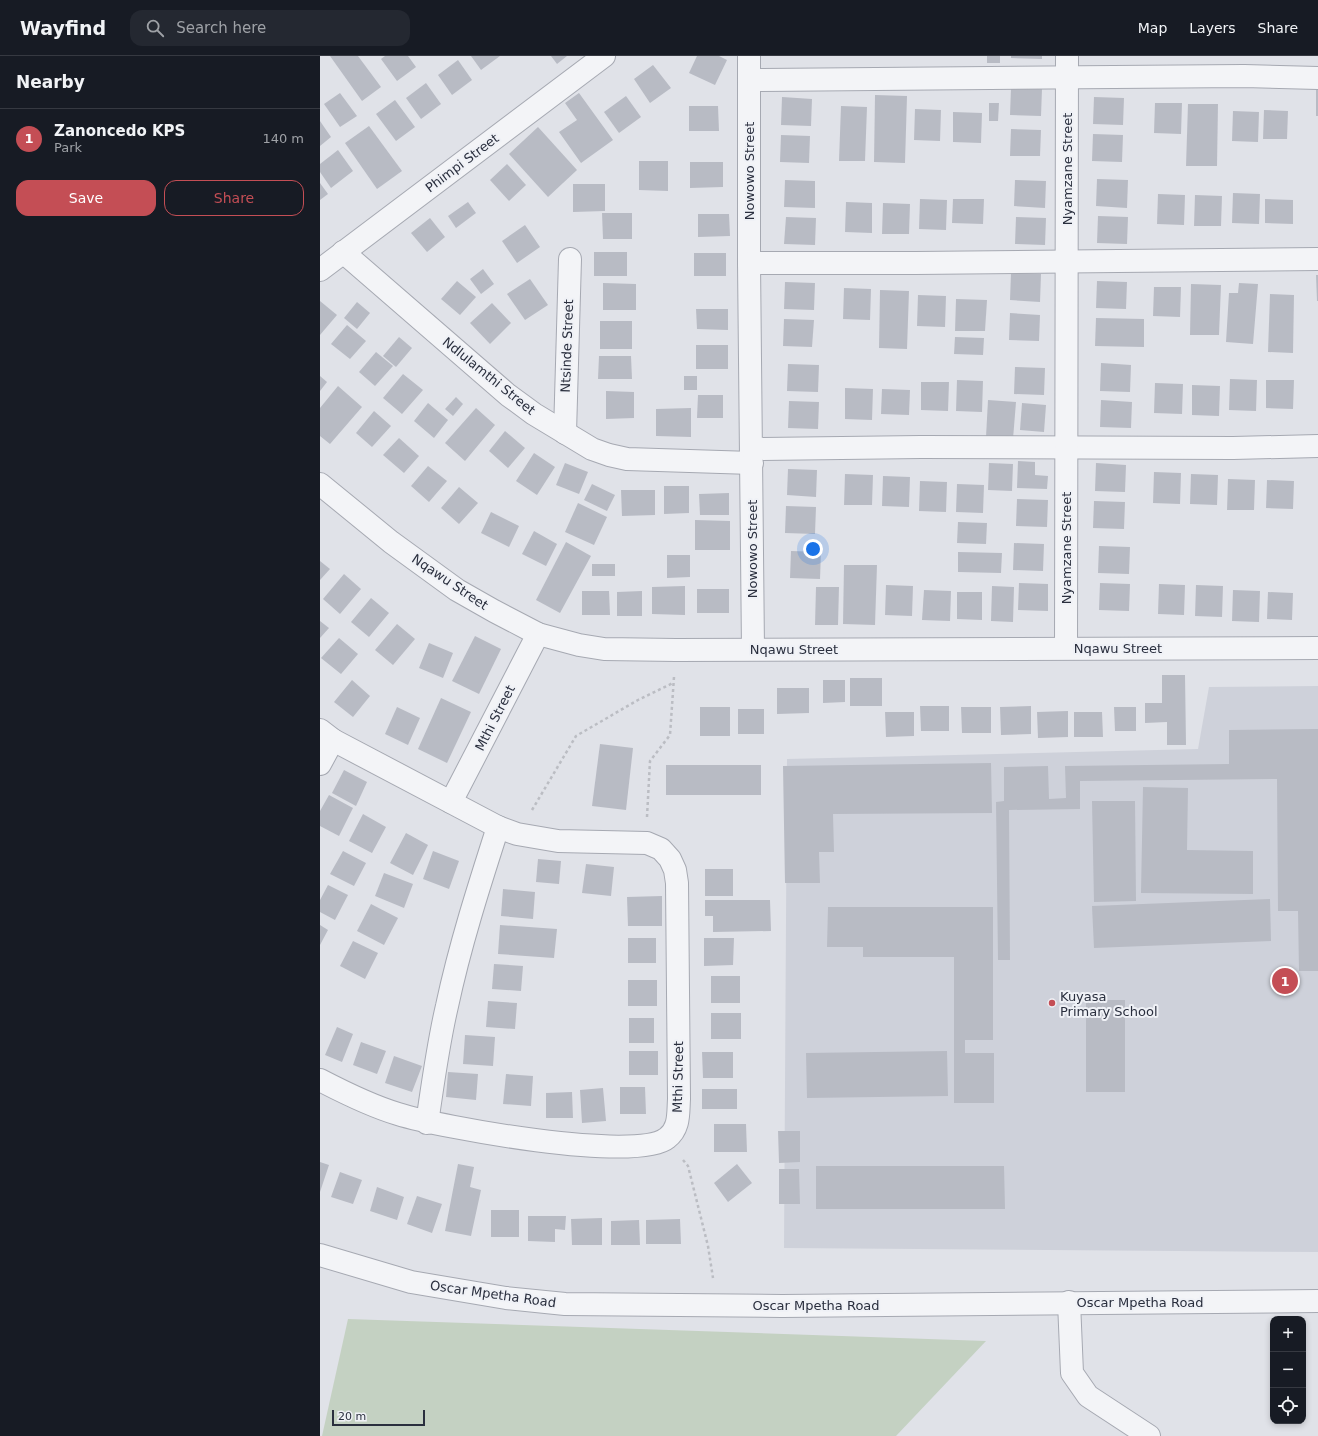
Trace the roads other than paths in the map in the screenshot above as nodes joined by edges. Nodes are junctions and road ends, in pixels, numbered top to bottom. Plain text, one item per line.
1 (604, 56) edge
2 (749, 56) edge
3 (1067, 56) edge
4 (1067, 78) junction
5 (1318, 78) edge
6 (749, 80) junction
7 (343, 252) junction
8 (570, 259) dead end
9 (1318, 259) edge
10 (1067, 261) junction
11 (749, 263) junction
12 (320, 270) edge
13 (565, 434) junction
14 (1318, 446) edge
15 (1067, 448) junction
16 (752, 456) junction
17 (320, 484) edge
18 (538, 634) junction
19 (1066, 648) junction
20 (1318, 648) edge
21 (753, 650) junction
22 (327, 735) edge
23 (320, 764) edge
24 (451, 802) junction
25 (508, 831) junction
26 (320, 1080) edge
27 (427, 1123) junction
28 (320, 1256) edge
29 (1318, 1301) edge
30 (1069, 1302) junction
31 (1149, 1436) edge

1 - 7 street, Phimpi Street
2 - 6 street, Nowowo Street
3 - 4 street, Nyamzane Street
4 - 5 street
4 - 6 street
4 - 10 street, Nyamzane Street
6 - 11 street, Nowowo Street
7 - 12 street, Phimpi Street
7 - 13 street, Ndlulamthi Street
8 - 13 street, Ntsinde Street
9 - 10 street
10 - 11 street
10 - 15 street, Nyamzane Street
11 - 16 street, Nowowo Street
13 - 16 street, Ndlulamthi Street
14 - 15 street
15 - 16 street
15 - 19 street, Nyamzane Street
16 - 21 street, Nowowo Street
17 - 18 street, Nqawu Street
18 - 21 street, Nqawu Street
18 - 24 street, Mthi Street
19 - 20 street, Nqawu Street
19 - 21 street, Nqawu Street
22 - 23 street, Mthi Street
22 - 24 street, Mthi Street
24 - 25 street, Mthi Street
25 - 27 street
25 - 27 street, Mthi Street
26 - 27 street
28 - 30 street, Oscar Mpetha Road
29 - 30 street, Oscar Mpetha Road
30 - 31 street

